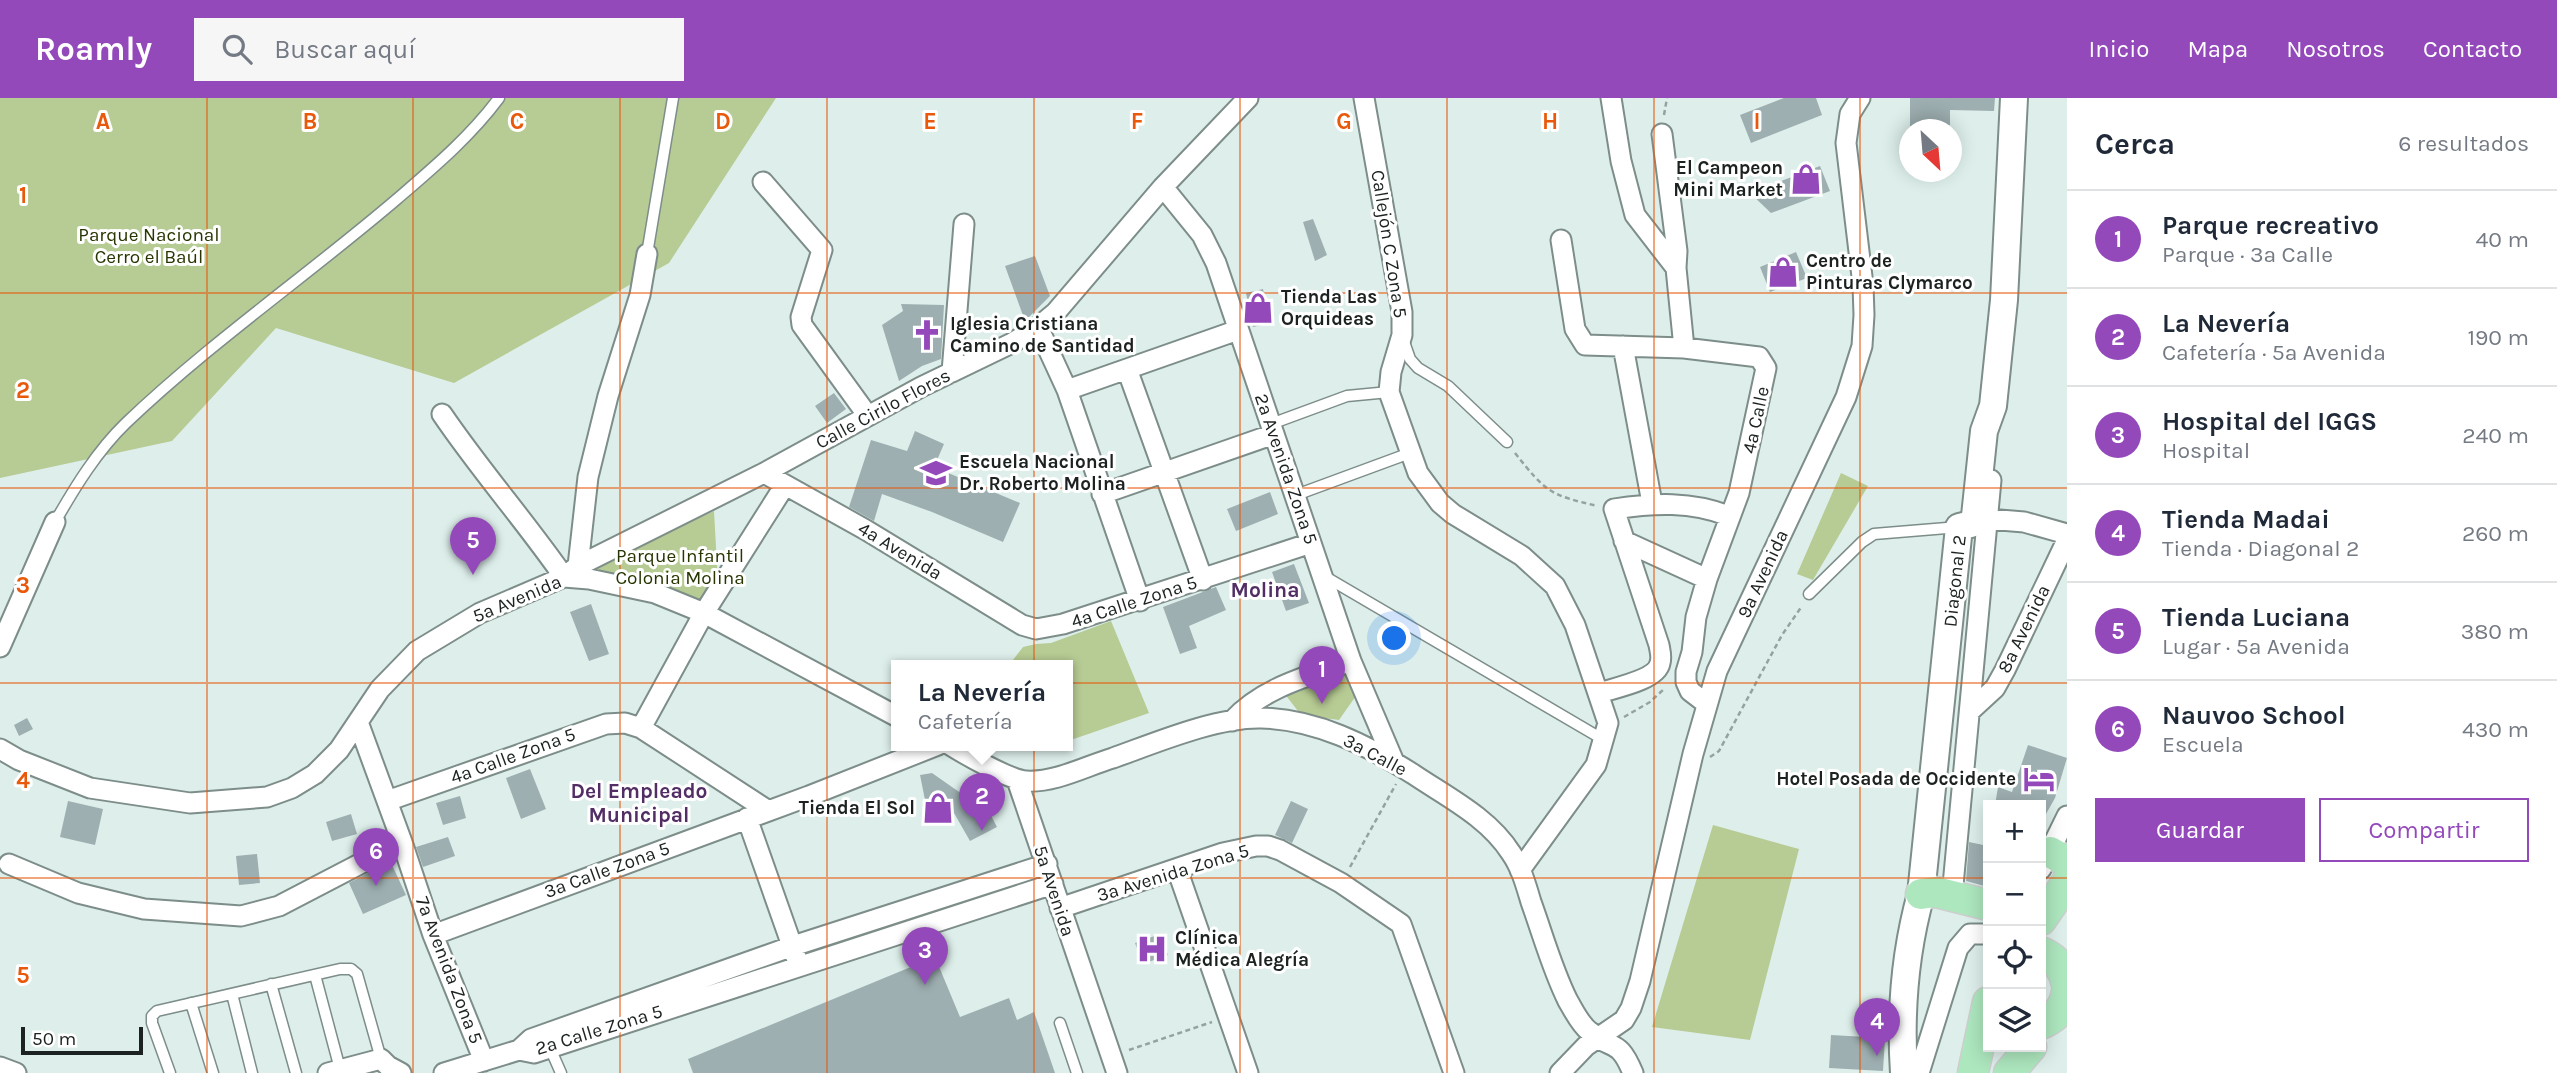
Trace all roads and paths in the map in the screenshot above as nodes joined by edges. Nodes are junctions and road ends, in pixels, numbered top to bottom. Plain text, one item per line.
1 (499, 98) edge
2 (673, 98) edge
3 (1248, 98) edge
4 (1364, 98) edge
5 (1611, 98) edge
6 (1860, 98) edge
7 (2014, 98) edge
8 (1661, 134) dead end
9 (763, 181) dead end
10 (1163, 187) junction
11 (964, 224) dead end
12 (1561, 240) dead end
13 (647, 254) joint
14 (1676, 268) junction
15 (1038, 327) junction
16 (1238, 330) junction
17 (1402, 334) junction
18 (1623, 346) junction
19 (1684, 348) junction
20 (1127, 369) junction
21 (952, 372) junction
22 (1067, 390) junction
23 (1389, 392) junction
24 (1993, 406) junction
25 (442, 414) dead end
26 (869, 416) junction
27 (1272, 429) junction
28 (1507, 442) joint
29 (1410, 453) junction
30 (1164, 472) junction
31 (764, 473) junction
32 (785, 485) junction
33 (1102, 494) junction
34 (1296, 495) junction
35 (1652, 503) junction
36 (1614, 509) junction
37 (1729, 516) junction
38 (1988, 519) junction
39 (55, 522) joint
40 (1959, 527) junction
41 (2067, 534) edge
42 (2067, 540) edge
43 (1624, 541) junction
44 (1311, 543) junction
45 (571, 571) junction
46 (1324, 576) junction
47 (1707, 579) junction
48 (1203, 580) junction
49 (1809, 594) joint
50 (1140, 601) junction
51 (704, 613) junction
52 (1036, 629) joint
53 (0, 647) edge
54 (1351, 661) junction
55 (1599, 693) junction
56 (1707, 704) junction
57 (1970, 711) junction
58 (891, 713) edge
59 (358, 722) junction
60 (1232, 722) junction
61 (641, 728) junction
62 (1604, 740) junction
63 (0, 749) edge
64 (936, 751) edge
65 (960, 751) edge
66 (1693, 754) junction
67 (1399, 765) junction
68 (1017, 780) junction
69 (387, 801) junction
70 (768, 810) junction
71 (2067, 816) edge
72 (747, 818) junction
73 (402, 842) junction
74 (2052, 861) edge
75 (9, 864) dead end
76 (1047, 864) junction
77 (1177, 869) junction
78 (1520, 870) junction
79 (2067, 882) edge
80 (1341, 883) junction
81 (1053, 884) junction
82 (1922, 894) junction
83 (1952, 896) junction
84 (1983, 904) edge
85 (1060, 908) junction
86 (2046, 913) edge
87 (1983, 934) edge
88 (433, 935) junction
89 (796, 956) junction
90 (314, 975) junction
91 (271, 984) junction
92 (232, 994) junction
93 (191, 1003) junction
94 (1229, 1016) junction
95 (1060, 1023) dead end
96 (1983, 1026) edge
97 (1597, 1037) junction
98 (550, 1048) junction
99 (519, 1050) junction
100 (2027, 1052) edge
101 (381, 1059) junction
102 (484, 1061) junction
103 (1114, 1065) edge
104 (0, 1067) edge
105 (334, 1071) edge
106 (16, 1073) edge
107 (170, 1073) edge
108 (213, 1073) edge
109 (252, 1073) edge
110 (296, 1073) edge
111 (401, 1073) edge
112 (444, 1073) edge
113 (561, 1073) edge
114 (1077, 1073) edge
115 (1248, 1073) edge
116 (1454, 1073) edge
117 (1560, 1073) edge
118 (1633, 1073) edge
119 (1904, 1073) edge
120 (1919, 1073) edge
121 (1973, 1073) edge
122 (2009, 1073) edge

1 - 39 lane
2 - 13 lane
3 - 10 street, Calle Cirilo Flores
4 - 17 street, Callejón C Zona 5
5 - 14 street
6 - 56 street, 9a Avenida
7 - 24 street, Diagonal 2
8 - 14 street
9 - 26 street
10 - 15 street, Calle Cirilo Flores
10 - 16 street, 2a Avenida Zona 5
11 - 21 street
12 - 18 street, 4a Calle
13 - 45 street
14 - 19 street
15 - 21 street, Calle Cirilo Flores
15 - 22 street
16 - 20 street
16 - 27 street, 2a Avenida Zona 5
17 - 23 street, Callejón C Zona 5
17 - 28 lane
18 - 19 street, 4a Calle
18 - 35 street
19 - 37 street, 4a Calle
20 - 22 street
20 - 30 street
21 - 26 street, Calle Cirilo Flores
22 - 33 street
23 - 27 lane
23 - 29 street, Callejón C Zona 5
24 - 38 street
24 - 40 street, Diagonal 2
25 - 45 street
26 - 31 street, Calle Cirilo Flores
27 - 30 street
27 - 34 street, 2a Avenida Zona 5
28 - 36 path
29 - 34 lane
29 - 55 street, Callejón C Zona 5
30 - 33 street
30 - 48 street
31 - 32 street, 4a Avenida
31 - 45 street, Calle Cirilo Flores
32 - 51 street
32 - 52 street, 4a Avenida
33 - 50 street
34 - 44 street, 2a Avenida Zona 5
35 - 36 street
35 - 37 street
36 - 43 street
37 - 47 street, 4a Calle
38 - 41 street
38 - 57 street
39 - 53 street
40 - 49 lane
40 - 82 street, Diagonal 2
42 - 57 street, 8a Avenida
43 - 47 street
43 - 55 street
44 - 46 street, 2a Avenida Zona 5
44 - 48 street, 4a Calle Zona 5
45 - 51 street, 5a Avenida
45 - 59 street, 5a Avenida
46 - 54 street, 2a Avenida Zona 5
46 - 62 lane
47 - 56 street, 4a Calle
48 - 50 street, 4a Calle Zona 5
49 - 66 path
50 - 52 street, 4a Calle Zona 5
51 - 58 street, 5a Avenida
51 - 61 street
54 - 60 street
54 - 67 street, 2a Avenida Zona 5
55 - 62 street, Callejón C Zona 5
56 - 66 street, 9a Avenida
57 - 83 street
59 - 63 street, 5a Avenida
59 - 69 street, 7a Avenida Zona 5
60 - 67 street, 3a Calle
60 - 68 street, 3a Calle
61 - 69 street, 4a Calle Zona 5
61 - 70 street
62 - 78 street, Callejón C Zona 5
64 - 70 street, 3a Calle Zona 5
65 - 68 street
66 - 97 street, 9a Avenida
67 - 78 street, 3a Calle
67 - 80 path
68 - 76 street, 5a Avenida
69 - 73 street, 7a Avenida Zona 5
70 - 72 street, 3a Calle Zona 5
71 - 74 street
72 - 88 street, 3a Calle Zona 5
72 - 89 street
73 - 75 street
73 - 88 street, 7a Avenida Zona 5
76 - 81 street, 5a Avenida
76 - 89 street, 2a Calle Zona 5
77 - 80 street, 3a Avenida Zona 5
77 - 85 street, 3a Avenida Zona 5
77 - 94 street
78 - 97 street, 3a Calle
79 - 86 main road
80 - 116 street, 3a Avenida Zona 5
81 - 85 street, 5a Avenida
81 - 89 street, 2a Calle Zona 5
82 - 83 main road
82 - 119 street, Diagonal 2
83 - 84 main road
85 - 103 street, 5a Avenida
87 - 120 street
88 - 102 street, 7a Avenida Zona 5
89 - 98 street, 2a Calle Zona 5
89 - 99 street, 2a Calle Zona 5
90 - 91 lane
90 - 101 lane
90 - 105 lane
91 - 92 lane
91 - 110 lane
92 - 93 lane
92 - 109 lane
93 - 107 lane
93 - 108 lane
94 - 103 path
94 - 115 street
95 - 114 lane
96 - 121 main road
97 - 117 street, 9a Avenida
97 - 118 street, 3a Calle
98 - 99 street, 2a Calle Zona 5
98 - 113 lane
99 - 102 street
100 - 122 main road
101 - 105 street
101 - 111 street
102 - 112 street
104 - 106 street

